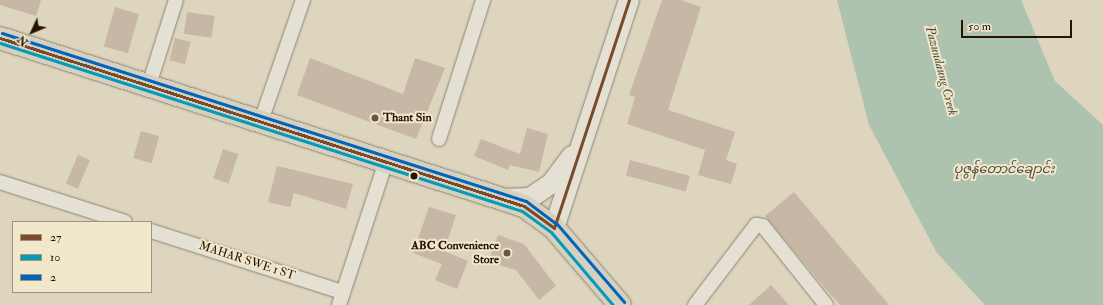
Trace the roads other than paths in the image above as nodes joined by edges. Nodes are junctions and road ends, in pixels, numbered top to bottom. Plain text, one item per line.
1 (176, 0) edge
2 (303, 0) edge
3 (483, 0) edge
4 (629, 0) edge
5 (0, 38) edge
6 (149, 86) junction
7 (261, 121) junction
8 (584, 136) junction
9 (439, 139) dead end
10 (386, 161) junction
11 (0, 182) edge
12 (504, 200) junction
13 (122, 221) edge
14 (554, 228) junction
15 (152, 230) edge
16 (340, 299) edge
17 (620, 305) edge
18 (695, 305) edge
19 (826, 305) edge

1 - 6 street
2 - 7 street
3 - 9 street
4 - 8 main road
5 - 6 main road
6 - 7 main road
7 - 10 main road
8 - 12 main road
8 - 14 main road
10 - 12 main road
10 - 16 street
11 - 13 street
12 - 14 main road
14 - 17 main road
15 - 16 street, MAHAR SWE 1 ST
18 - 19 street

